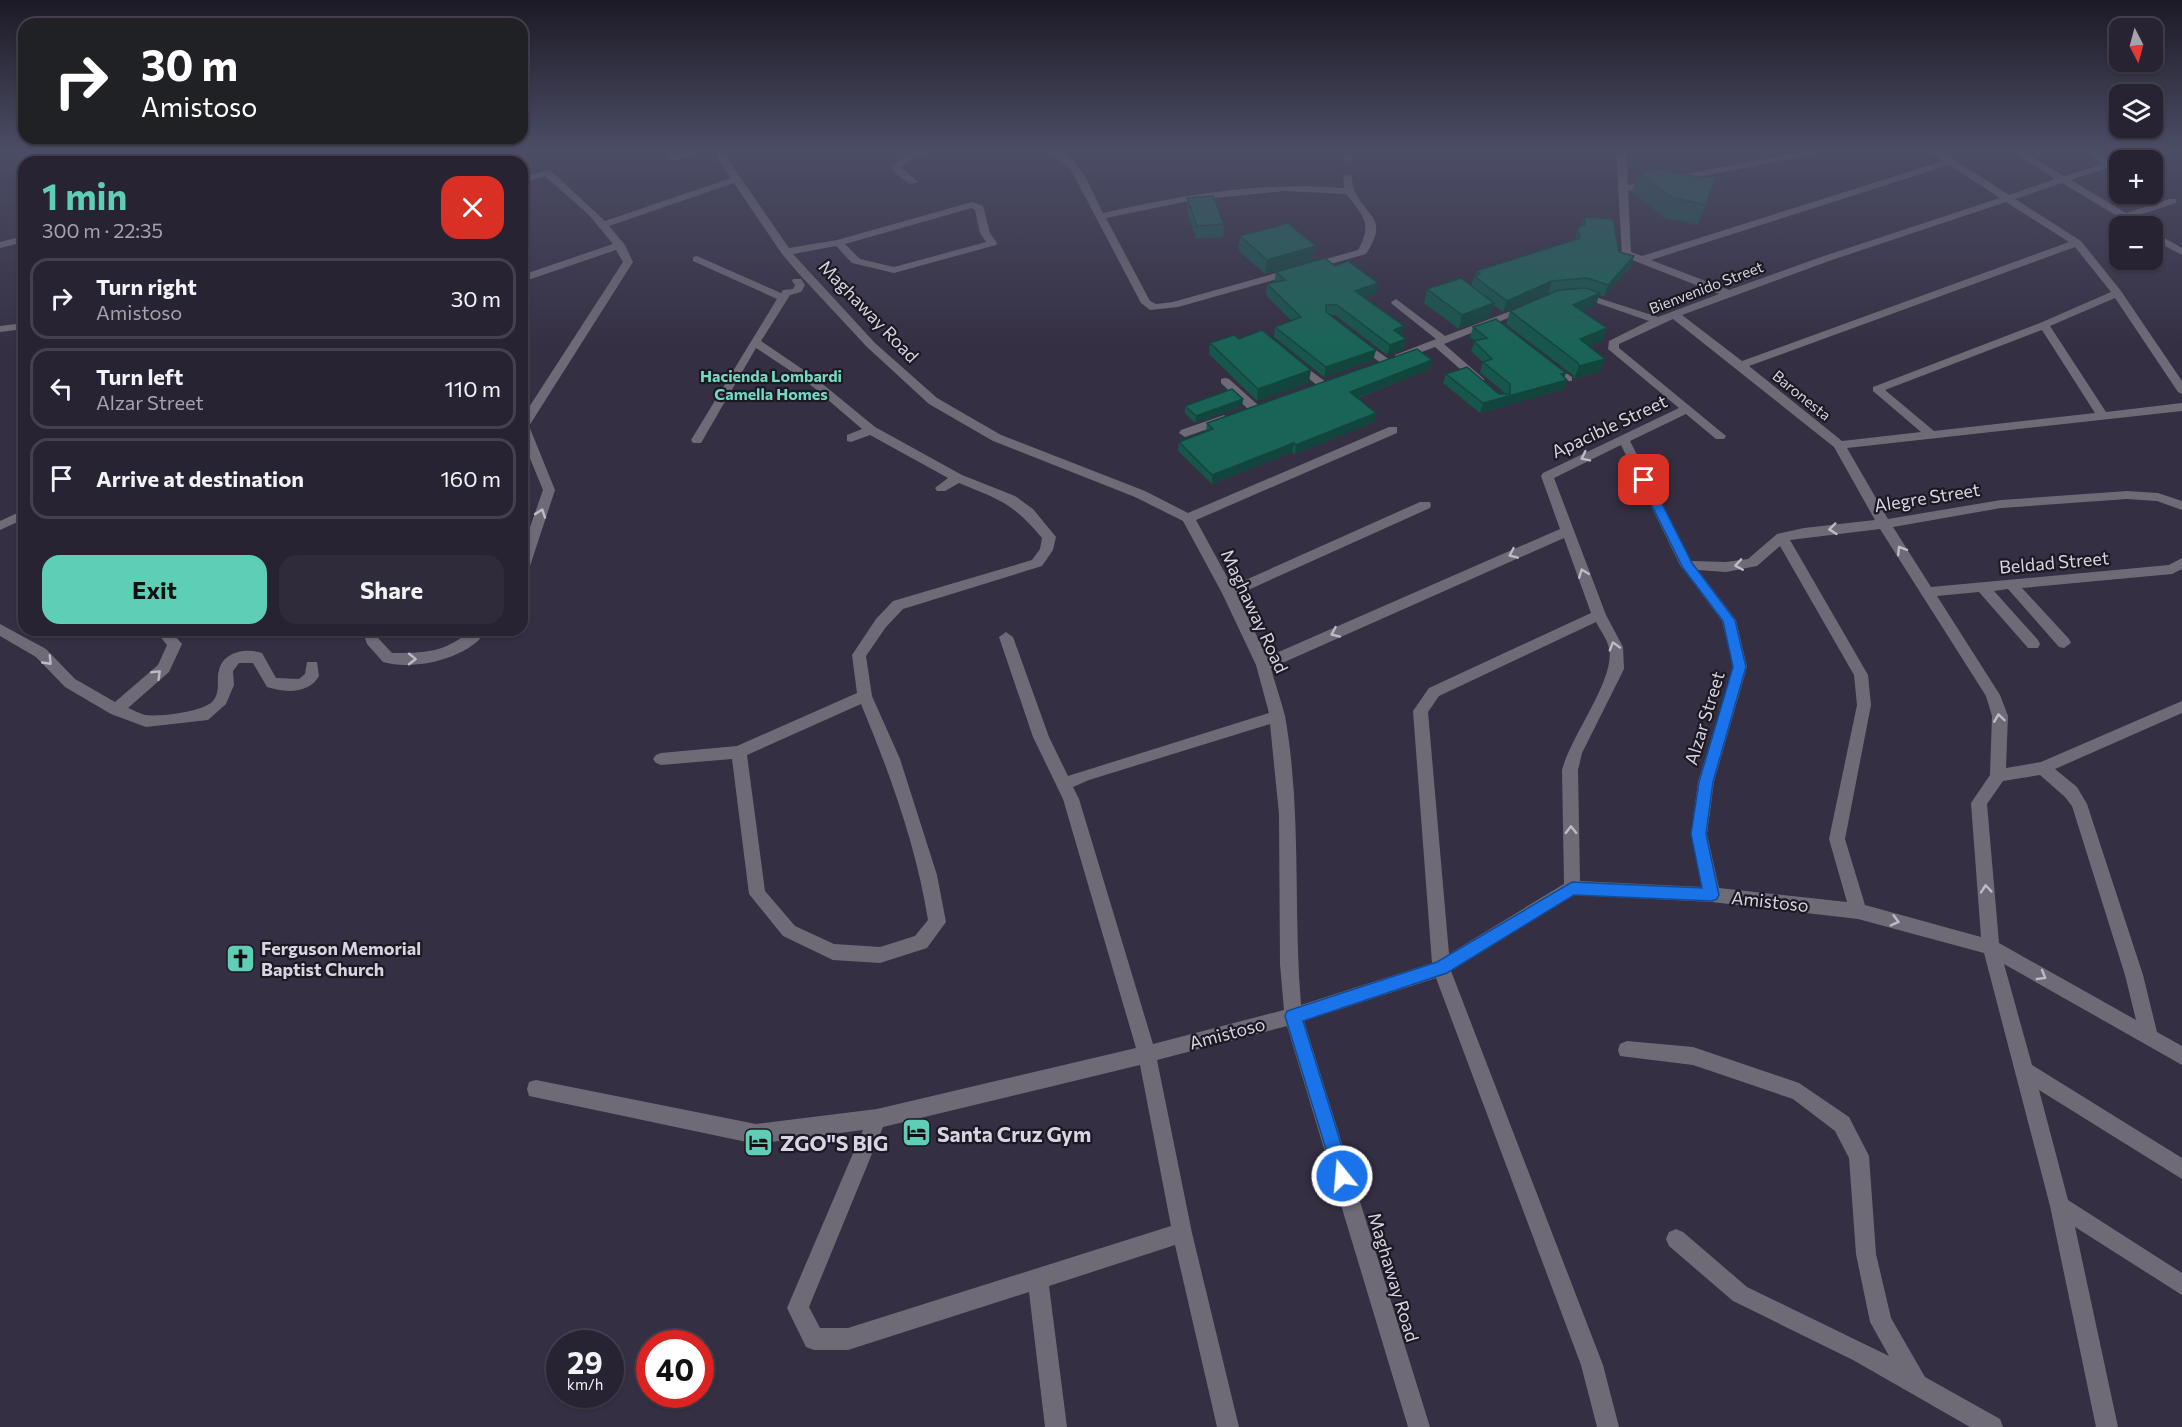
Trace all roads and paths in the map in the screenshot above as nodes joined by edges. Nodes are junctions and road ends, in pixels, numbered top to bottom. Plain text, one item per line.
1 (595, 215) edge
2 (633, 215) edge
3 (761, 215) edge
4 (938, 215) edge
5 (981, 215) edge
6 (1108, 215) edge
7 (1367, 215) edge
8 (1625, 215) edge
9 (1784, 215) edge
10 (1959, 215) edge
11 (2034, 215) edge
12 (1101, 216) joint
13 (605, 224) junction
14 (18, 240) edge
15 (2163, 241) edge
16 (838, 243) junction
17 (2077, 243) junction
18 (620, 244) junction
19 (0, 245) edge
20 (786, 252) junction
21 (2182, 252) edge
22 (697, 259) dead end
23 (1641, 260) junction
24 (528, 277) edge
25 (801, 277) junction
26 (2116, 293) junction
27 (1730, 294) junction
28 (785, 295) junction
29 (1563, 295) edge
30 (1542, 301) edge
31 (1396, 302) dead end
32 (1674, 314) junction
33 (1659, 321) junction
34 (2044, 325) junction
35 (18, 327) edge
36 (0, 329) edge
37 (1348, 334) edge
38 (1441, 341) junction
39 (756, 343) junction
40 (1285, 354) edge
41 (1540, 358) edge
42 (1741, 365) junction
43 (1568, 379) edge
44 (1225, 381) dead end
45 (1322, 384) edge
46 (2182, 390) edge
47 (1493, 392) edge
48 (2182, 407) edge
49 (1686, 409) junction
50 (2102, 415) junction
51 (528, 417) edge
52 (871, 430) junction
53 (1392, 430) dead end
54 (1185, 433) dead end
55 (1932, 435) junction
56 (1720, 436) dead end
57 (851, 438) dead end
58 (1623, 438) junction
59 (528, 440) edge
60 (697, 440) dead end
61 (1839, 446) junction
62 (958, 477) junction
63 (941, 488) dead end
64 (1425, 506) dead end
65 (2182, 506) edge
66 (18, 517) edge
67 (1188, 518) junction
68 (1884, 524) junction
69 (0, 526) edge
70 (1567, 531) junction
71 (1782, 537) junction
72 (528, 551) edge
73 (2182, 563) edge
74 (1687, 565) junction
75 (2011, 584) junction
76 (1983, 587) junction
77 (1927, 592) junction
78 (1228, 593) junction
79 (1599, 615) junction
80 (0, 628) edge
81 (168, 636) edge
82 (371, 636) edge
83 (473, 636) edge
84 (1006, 637) dead end
85 (2064, 643) dead end
86 (2033, 644) dead end
87 (1263, 665) junction
88 (312, 666) dead end
89 (865, 696) junction
90 (2182, 707) edge
91 (116, 710) junction
92 (1277, 716) junction
93 (739, 752) junction
94 (661, 759) dead end
95 (2043, 768) junction
96 (1998, 776) junction
97 (1065, 784) junction
98 (1572, 888) junction
99 (1712, 895) junction
100 (1858, 911) junction
101 (1991, 947) junction
102 (1442, 968) junction
103 (1293, 1016) junction
104 (2149, 1038) junction
105 (1627, 1050) dead end
106 (1147, 1054) junction
107 (2182, 1056) edge
108 (2025, 1071) junction
109 (536, 1089) dead end
110 (877, 1119) junction
111 (2182, 1169) edge
112 (2060, 1206) junction
113 (1182, 1233) junction
114 (1676, 1239) dead end
115 (1038, 1279) junction
116 (2182, 1285) edge
117 (1919, 1387) junction
118 (1056, 1427) edge
119 (1228, 1427) edge
120 (1419, 1427) edge
121 (1608, 1427) edge
122 (1992, 1427) edge
123 (2107, 1427) edge

1 - 13 street
2 - 13 street
3 - 20 street, Maghaway Road
4 - 16 street
5 - 16 street
6 - 12 street
7 - 12 street
8 - 23 street
9 - 23 street
10 - 27 street, Bienvenido Street
11 - 17 street
13 - 18 street
14 - 19 street
15 - 21 street
16 - 20 street
17 - 26 street
17 - 42 street
18 - 24 street
18 - 51 street
20 - 25 street, Maghaway Road
22 - 28 street
23 - 27 street
25 - 28 street
25 - 67 street, Maghaway Road
26 - 34 street
26 - 46 street
27 - 32 street, Bienvenido Street
28 - 39 street
29 - 33 street
30 - 38 street
31 - 38 street
32 - 33 street, Bienvenido Street
32 - 42 street, Baronesta
33 - 49 street, Bienvenido Street
34 - 50 street
34 - 55 street
35 - 36 street
37 - 38 street
38 - 47 street
39 - 52 street
39 - 60 street
40 - 45 street
41 - 43 street
42 - 61 street, Baronesta
44 - 54 street
48 - 50 street
49 - 56 street
49 - 58 street, Apacible Street
50 - 55 street
52 - 57 street
52 - 62 street
53 - 67 street
55 - 61 street
58 -> 70 street, Apacible Street
58 - 74 street, Alzar Street
72 -> 59 street
61 - 68 street, Baronesta
62 - 63 street
62 - 89 street
64 - 78 street
65 - 68 street, Alegre Street
66 - 69 street
67 - 78 street, Maghaway Road
68 -> 71 street, Alegre Street
77 -> 68 street, Baronesta
79 -> 70 street
70 -> 87 street
71 -> 74 street, Alegre Street
71 - 100 street
73 - 75 street, Beldad Street
74 - 99 street, Alzar Street
75 - 76 street, Beldad Street
75 - 85 street
76 - 77 street, Beldad Street
76 - 86 street
96 -> 77 street, Baronesta
78 - 87 street, Maghaway Road
98 -> 79 street
79 - 102 street
80 -> 91 street
91 -> 81 street
82 -> 83 street
84 - 97 street
87 - 92 street, Maghaway Road
88 - 91 street
89 - 93 street
89 - 93 street
90 - 95 street
92 - 97 street
92 - 103 street, Maghaway Road
93 - 94 street
95 - 96 street
95 - 104 street
101 -> 96 street
97 - 106 street
98 - 99 street, Amistoso
98 - 102 street, Amistoso
99 - 100 street, Amistoso
100 -> 101 street, Amistoso
101 -> 104 street, Amistoso
101 - 108 street
102 - 103 street, Amistoso
102 - 121 street
103 - 106 street, Amistoso
103 - 120 street, Maghaway Road
104 - 107 street, Amistoso
105 - 117 street
106 - 110 street, Amistoso
106 - 113 street
108 - 111 street
108 - 112 street
109 - 110 street, Amistoso
110 - 115 street
112 - 116 street
112 - 123 street
113 - 115 street
113 - 119 street
114 - 117 street
115 - 118 street
117 - 122 street

